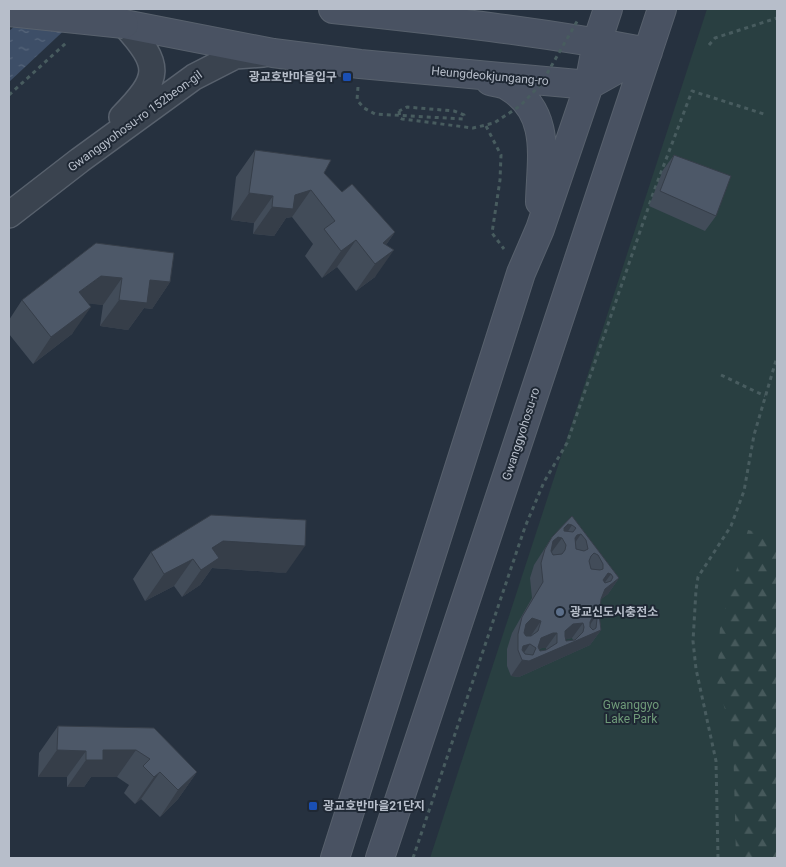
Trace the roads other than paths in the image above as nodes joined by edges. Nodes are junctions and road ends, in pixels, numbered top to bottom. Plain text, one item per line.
1 (333, 9) edge
2 (499, 9) edge
3 (608, 9) edge
4 (662, 9) edge
5 (9, 12) edge
6 (421, 18) junction
7 (124, 24) junction
8 (598, 42) junction
9 (648, 52) junction
10 (273, 53) junction
11 (458, 73) junction
12 (589, 85) junction
13 (80, 160) junction
14 (9, 215) edge
15 (540, 229) junction
16 (335, 858) edge
17 (380, 858) edge

1 - 6 main road
2 - 6 main road
3 - 8 main road
4 - 9 main road, Gwanggyohosu-ro
5 - 7 main road, Heungdeokjungang-ro, bridge
6 - 8 main road
7 - 10 main road, Heungdeokjungang-ro
7 - 13 street
8 - 9 main road
8 - 12 main road
9 - 12 main road
9 - 17 main road, Gwanggyohosu-ro
10 - 11 main road, Heungdeokjungang-ro
10 - 13 street, Gwanggyohosu-ro 152beon-gil
11 - 12 main road, Heungdeokjungang-ro
11 - 15 main road
12 - 15 main road
13 - 14 street, Gwanggyohosu-ro 152beon-gil
15 - 16 main road

